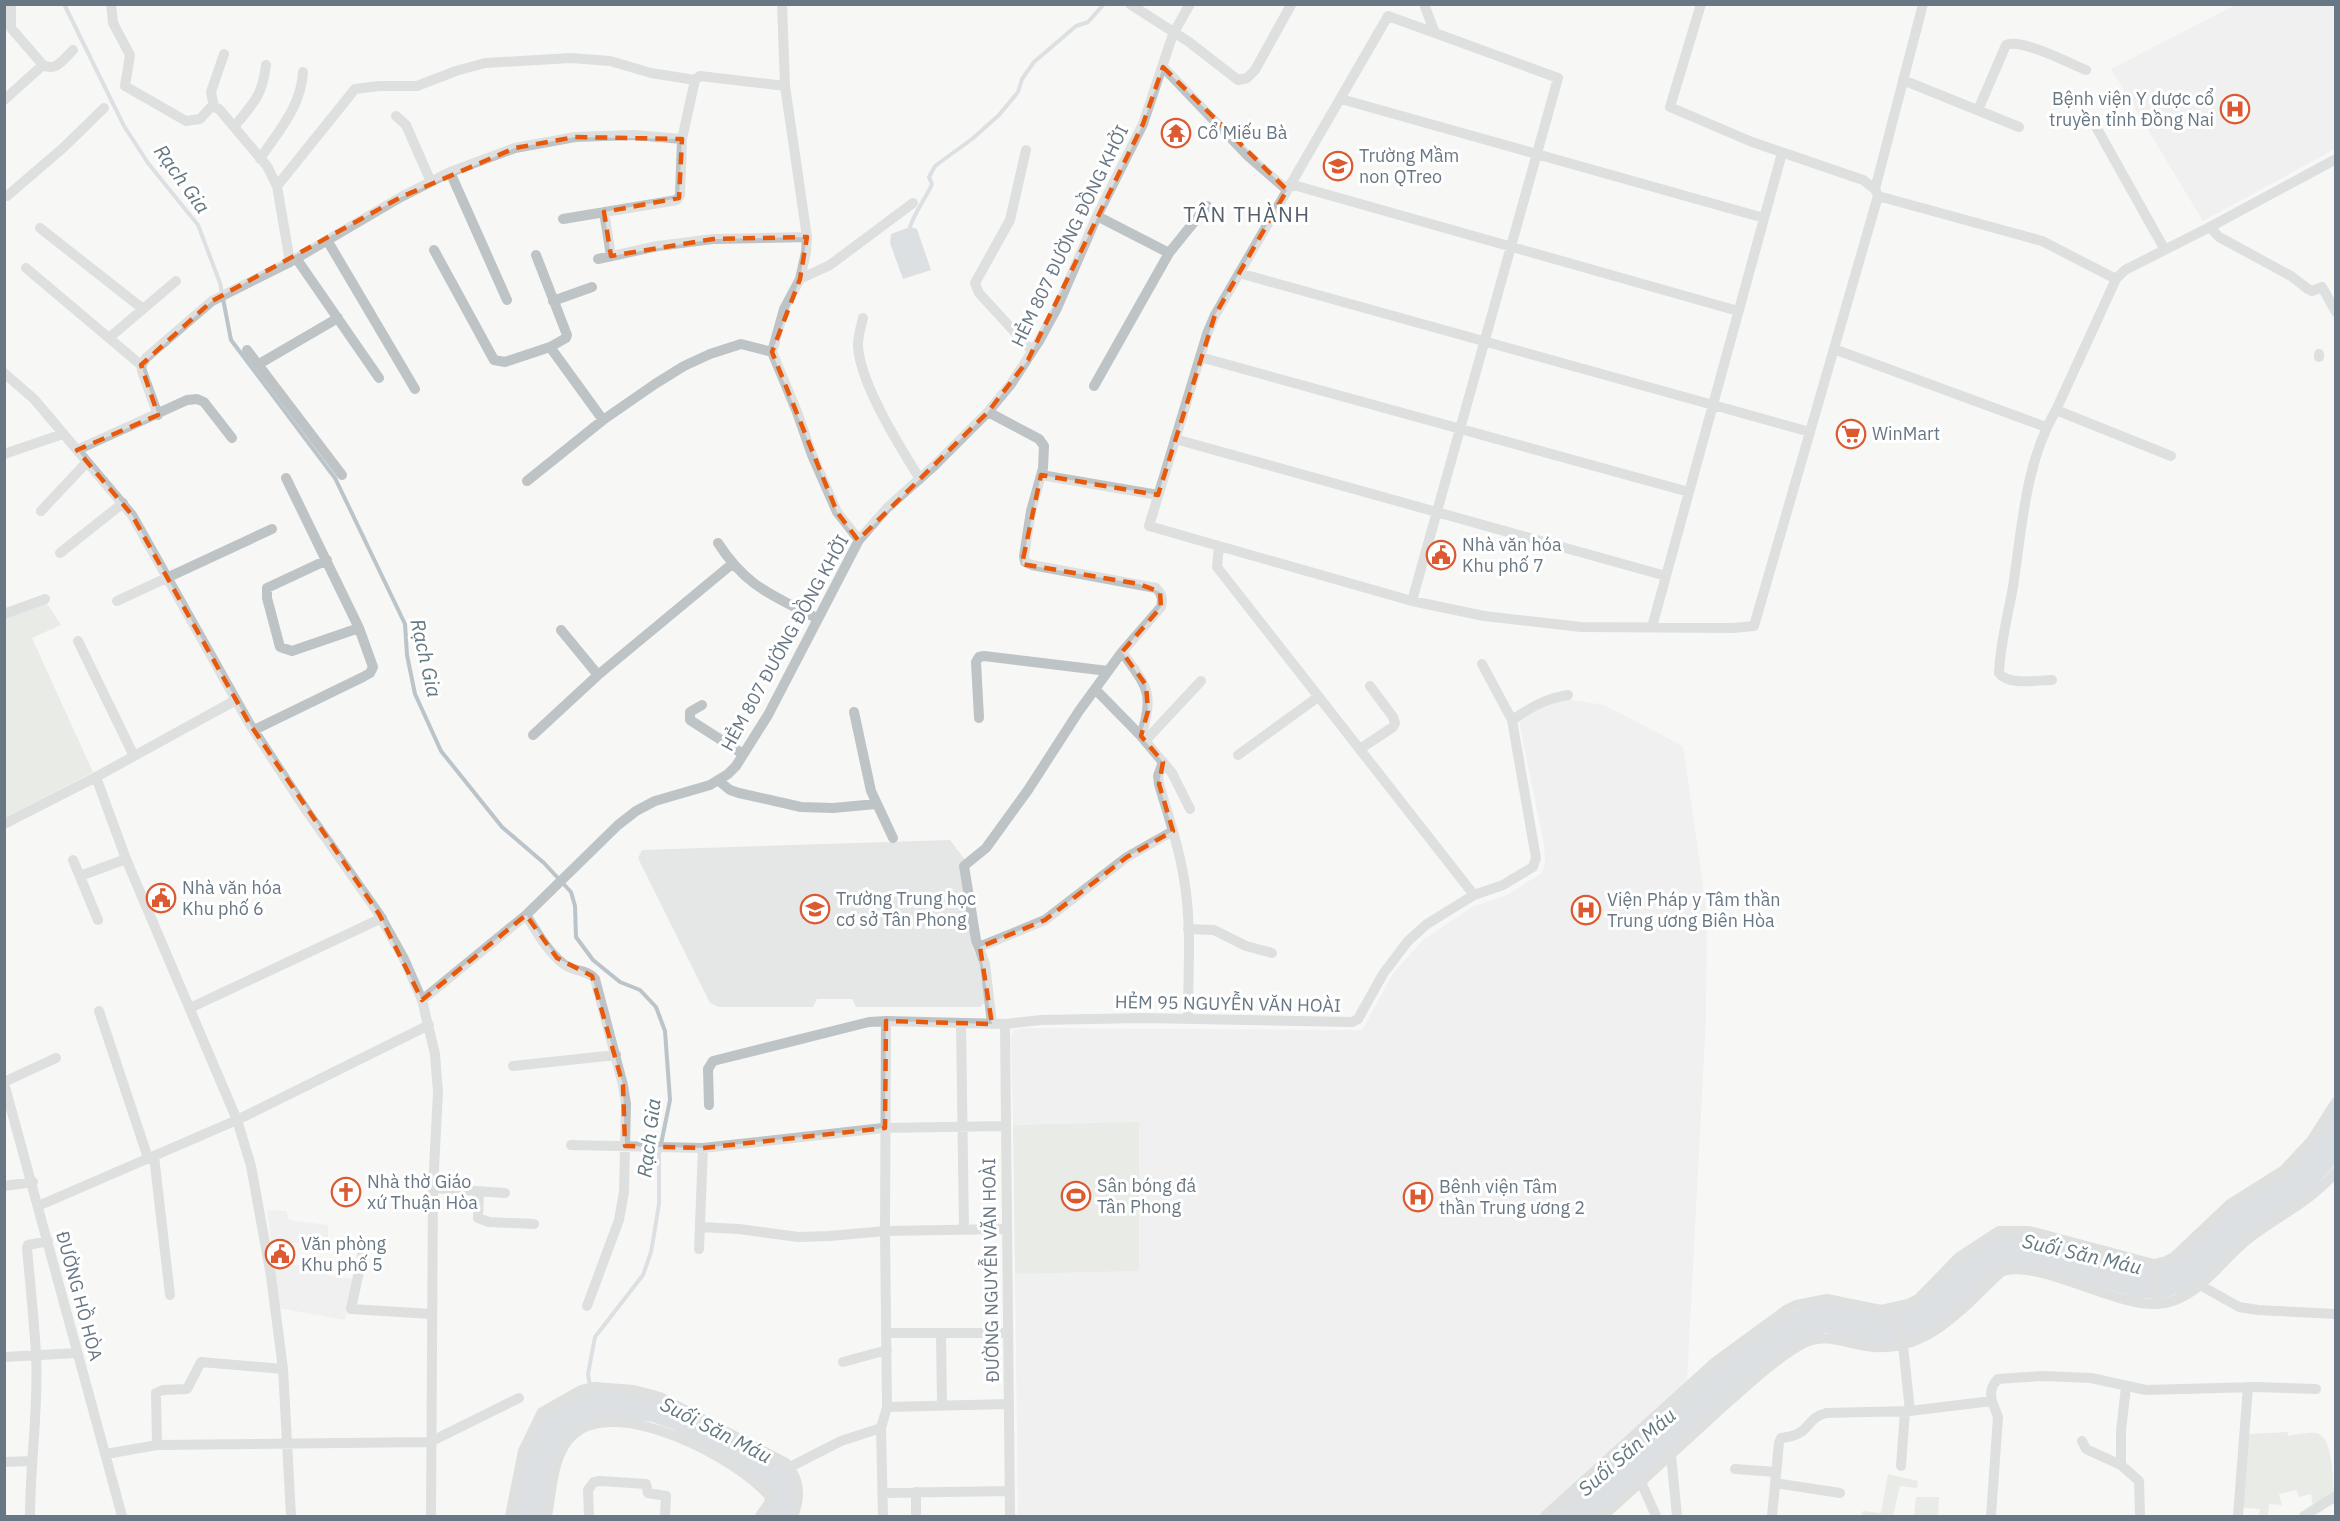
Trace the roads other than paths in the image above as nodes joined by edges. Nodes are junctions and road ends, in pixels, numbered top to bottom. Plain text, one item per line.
1 (11, 4) edge
2 (111, 4) edge
3 (782, 4) edge
4 (1130, 4) edge
5 (1190, 4) edge
6 (1424, 4) edge
7 (1701, 4) edge
8 (1923, 4) edge
9 (1291, 5) edge
10 (1435, 33) junction
11 (1173, 34) junction
12 (73, 50) dead end
13 (224, 54) dead end
14 (43, 65) junction
15 (266, 65) dead end
16 (1163, 67) junction
17 (2086, 70) dead end
18 (303, 72) dead end
19 (695, 80) junction
20 (1903, 80) junction
21 (785, 86) junction
22 (1341, 99) junction
23 (4, 100) edge
24 (214, 107) junction
25 (104, 108) dead end
26 (1978, 110) junction
27 (396, 116) dead end
28 (2095, 126) dead end
29 (234, 127) junction
30 (2019, 127) dead end
31 (682, 139) junction
32 (1026, 150) dead end
33 (1782, 153) junction
34 (1537, 154) junction
35 (260, 159) junction
36 (2336, 159) edge
37 (450, 172) junction
38 (431, 182) junction
39 (277, 186) junction
40 (1288, 187) junction
41 (1876, 192) junction
42 (5, 196) edge
43 (913, 203) dead end
44 (1207, 206) dead end
45 (604, 212) junction
46 (1097, 216) junction
47 (1764, 218) junction
48 (563, 219) dead end
49 (2210, 227) junction
50 (40, 228) dead end
51 (807, 237) junction
52 (327, 240) junction
53 (1511, 247) junction
54 (434, 250) dead end
55 (2165, 250) junction
56 (1169, 253) junction
57 (536, 255) dead end
58 (611, 256) junction
59 (598, 259) dead end
60 (293, 260) junction
61 (26, 268) dead end
62 (1239, 273) junction
63 (800, 279) junction
64 (2116, 279) junction
65 (176, 281) dead end
66 (592, 286) dead end
67 (507, 300) dead end
68 (553, 301) junction
69 (143, 309) junction
70 (1738, 311) junction
71 (2336, 312) edge
72 (338, 318) junction
73 (863, 318) dead end
74 (110, 337) junction
75 (1484, 341) junction
76 (550, 347) junction
77 (1834, 349) junction
78 (247, 350) dead end
79 (1032, 351) junction
80 (771, 352) junction
81 (1200, 357) junction
82 (141, 364) junction
83 (260, 364) junction
84 (4, 373) edge
85 (379, 378) dead end
86 (1094, 386) dead end
87 (415, 389) dead end
88 (1713, 405) junction
89 (2056, 410) junction
90 (988, 412) junction
91 (158, 415) junction
92 (603, 420) junction
93 (2046, 427) junction
94 (1460, 429) junction
95 (1810, 432) junction
96 (63, 434) junction
97 (232, 438) dead end
98 (1175, 439) junction
99 (77, 450) junction
100 (4, 454) edge
101 (2171, 456) dead end
102 (87, 462) junction
103 (342, 475) dead end
104 (1041, 475) junction
105 (285, 478) dead end
106 (920, 479) junction
107 (527, 481) dead end
108 (1689, 492) junction
109 (1158, 495) junction
110 (123, 503) junction
111 (41, 511) dead end
112 (1437, 512) junction
113 (272, 529) dead end
114 (859, 540) junction
115 (718, 543) dead end
116 (1219, 546) junction
117 (60, 553) dead end
118 (327, 560) junction
119 (732, 564) junction
120 (167, 576) junction
121 (1666, 576) junction
122 (45, 599) dead end
123 (117, 601) dead end
124 (1412, 601) junction
125 (4, 614) edge
126 (818, 619) junction
127 (1652, 627) junction
128 (359, 628) junction
129 (561, 630) dead end
130 (78, 641) dead end
131 (1122, 652) junction
132 (1482, 664) dead end
133 (1108, 671) junction
134 (598, 675) junction
135 (2052, 680) dead end
136 (1202, 681) dead end
137 (1370, 686) dead end
138 (1095, 689) junction
139 (1568, 695) dead end
140 (1318, 697) junction
141 (236, 700) junction
142 (702, 705) dead end
143 (854, 712) dead end
144 (979, 718) dead end
145 (1512, 720) junction
146 (254, 730) junction
147 (532, 735) dead end
148 (1143, 738) junction
149 (1359, 749) junction
150 (743, 754) junction
151 (1238, 755) dead end
152 (134, 756) junction
153 (1163, 762) junction
154 (96, 777) junction
155 (719, 781) junction
156 (876, 804) junction
157 (1190, 809) dead end
158 (4, 824) edge
159 (1173, 831) junction
160 (893, 838) dead end
161 (126, 859) junction
162 (73, 860) dead end
163 (80, 876) junction
164 (1474, 895) junction
165 (526, 915) junction
166 (381, 918) junction
167 (98, 920) dead end
168 (1188, 929) junction
169 (979, 947) junction
170 (1272, 953) dead end
171 (422, 1000) junction
172 (190, 1008) junction
173 (99, 1011) dead end
174 (1188, 1018) junction
175 (886, 1021) junction
176 (961, 1024) junction
177 (992, 1024) junction
178 (1005, 1024) junction
179 (429, 1025) junction
180 (616, 1054) junction
181 (56, 1058) dead end
182 (513, 1066) dead end
183 (4, 1082) edge
184 (2336, 1102) edge
185 (710, 1105) dead end
186 (237, 1120) junction
187 (962, 1126) junction
188 (1006, 1126) junction
189 (885, 1128) junction
190 (571, 1144) dead end
191 (625, 1146) junction
192 (702, 1148) junction
193 (151, 1157) junction
194 (2336, 1172) edge
195 (33, 1182) junction
196 (4, 1186) edge
197 (433, 1188) junction
198 (479, 1192) junction
199 (505, 1193) dead end
200 (38, 1206) junction
201 (534, 1224) dead end
202 (700, 1227) junction
203 (1007, 1229) junction
204 (964, 1230) junction
205 (885, 1231) junction
206 (48, 1241) junction
207 (364, 1248) dead end
208 (699, 1249) dead end
209 (2154, 1264) junction
210 (2200, 1285) junction
211 (170, 1295) dead end
212 (2157, 1304) junction
213 (587, 1306) dead end
214 (1892, 1309) junction
215 (431, 1314) junction
216 (2336, 1314) edge
217 (887, 1333) junction
218 (941, 1333) junction
219 (1008, 1333) junction
220 (1903, 1345) junction
221 (887, 1350) junction
222 (77, 1353) junction
223 (36, 1355) junction
224 (4, 1356) edge
225 (843, 1362) dead end
226 (283, 1369) junction
227 (2126, 1387) junction
228 (2248, 1387) junction
229 (2316, 1389) dead end
230 (519, 1398) dead end
231 (1992, 1401) junction
232 (1009, 1404) junction
233 (942, 1406) junction
234 (887, 1407) junction
235 (1907, 1411) junction
236 (881, 1428) junction
237 (2082, 1441) dead end
238 (430, 1442) junction
239 (287, 1444) junction
240 (157, 1445) junction
241 (106, 1454) junction
242 (1671, 1455) junction
243 (31, 1461) junction
244 (4, 1462) edge
245 (1901, 1466) dead end
246 (2121, 1466) junction
247 (790, 1467) junction
248 (1735, 1469) dead end
249 (1776, 1477) junction
250 (1641, 1482) junction
251 (1010, 1491) junction
252 (916, 1492) junction
253 (882, 1493) junction
254 (1840, 1493) dead end
255 (2336, 1496) edge
256 (30, 1516) edge
257 (122, 1516) edge
258 (291, 1516) edge
259 (431, 1516) edge
260 (510, 1516) edge
261 (547, 1516) edge
262 (589, 1516) edge
263 (665, 1516) edge
264 (760, 1516) edge
265 (793, 1516) edge
266 (883, 1516) edge
267 (916, 1516) edge
268 (1010, 1516) edge
269 (1545, 1516) edge
270 (1603, 1516) edge
271 (1656, 1516) edge
272 (1677, 1516) edge
273 (1772, 1516) edge
274 (1991, 1516) edge
275 (2139, 1516) edge
276 (2238, 1516) edge
277 (2304, 1516) edge

1 - 14 street
2 - 24 street
3 - 21 street
4 - 11 street
5 - 11 street, HẺM 807 ĐƯỜNG ĐỒNG KHỞI
6 - 10 street
7 - 33 street
8 - 20 street
9 - 11 street
10 - 22 street
10 - 34 street
11 - 16 street, HẺM 807 ĐƯỜNG ĐỒNG KHỞI
12 - 14 street
13 - 24 street
14 - 23 street
15 - 29 street
16 - 40 street
16 - 46 street, HẺM 807 ĐƯỜNG ĐỒNG KHỞI
17 - 26 street
18 - 35 street
19 - 21 street
19 - 31 street
19 - 39 street
20 - 26 street
20 - 41 street
21 - 51 street
22 - 34 street
22 - 40 street
24 - 29 street
25 - 42 street
26 - 30 street
27 - 38 street
28 - 55 street
29 - 35 street
31 - 37 street
31 - 45 street
32 - 79 street
33 - 41 street
33 - 47 street
34 - 47 street
34 - 53 street
35 - 39 street
36 - 49 street
37 - 38 street
37 - 67 street
38 - 52 street
39 - 60 street
40 - 53 street
40 - 62 street
41 - 64 street
41 - 77 street
43 - 63 street
44 - 56 street
45 - 48 street
45 - 58 street
46 - 56 street
46 - 79 street, HẺM 807 ĐƯỜNG ĐỒNG KHỞI
47 - 70 street
49 - 55 street
49 - 71 street
50 - 69 street
51 - 58 street
51 - 63 street
52 - 60 street
52 - 87 street
53 - 70 street
53 - 75 street
54 - 76 street
55 - 64 street
56 - 86 street
57 - 68 street
58 - 59 street
60 - 72 street
60 - 82 street
61 - 74 street
62 - 75 street
62 - 81 street
63 - 80 street
64 - 89 street
65 - 69 street
66 - 68 street
68 - 76 street
69 - 74 street
70 - 88 street
72 - 83 street
72 - 85 street
73 - 106 street
74 - 82 street
75 - 88 street
75 - 94 street
76 - 92 street
77 - 93 street
77 - 95 street
78 - 83 street
79 - 90 street, HẺM 807 ĐƯỜNG ĐỒNG KHỞI
80 - 92 street
80 - 114 street
81 - 94 street
81 - 98 street
82 - 91 street
83 - 103 street
84 - 96 street
88 - 95 street
88 - 108 street
89 - 93 street
89 - 101 street
90 - 104 street
90 - 106 street, HẺM 807 ĐƯỜNG ĐỒNG KHỞI
91 - 97 street
91 - 99 street
92 - 107 street
93 - 135 street
94 - 108 street
94 - 112 street
95 - 127 street
96 - 99 street
96 - 100 street
98 - 109 street
98 - 112 street
99 - 102 street
102 - 110 street
102 - 111 street
104 - 109 street
104 - 131 street
105 - 118 street
106 - 114 street, HẺM 807 ĐƯỜNG ĐỒNG KHỞI
108 - 121 street
109 - 116 street
110 - 117 street
110 - 120 street
112 - 121 street
112 - 124 street
113 - 120 street
114 - 126 street, HẺM 807 ĐƯỜNG ĐỒNG KHỞI
115 - 119 street
116 - 124 street
116 - 140 street
118 - 128 street
118 - 128 street
119 - 126 street
119 - 134 street
120 - 123 street
120 - 141 street
121 - 127 street
122 - 125 street
124 - 127 street
126 - 150 street, HẺM 807 ĐƯỜNG ĐỒNG KHỞI
128 - 146 street
129 - 134 street
130 - 152 street
131 - 133 street
131 - 148 street
132 - 145 street
133 - 138 street
133 - 144 street
134 - 147 street
136 - 148 street
137 - 149 street
138 - 148 street
138 - 169 street
139 - 145 street
140 - 149 street
140 - 151 street
141 - 146 street
141 - 152 street
142 - 150 street
143 - 156 street
145 - 164 street, HẺM 95 NGUYỄN VĂN HOÀI
146 - 166 street
148 - 153 street
149 - 164 street
150 - 155 street, HẺM 807 ĐƯỜNG ĐỒNG KHỞI
152 - 154 street
153 - 157 street
153 - 159 street
154 - 158 street
154 - 161 street
155 - 156 street
155 - 165 street, HẺM 807 ĐƯỜNG ĐỒNG KHỞI
156 - 160 street
159 - 168 street
159 - 169 street
161 - 163 street
161 - 172 street
162 - 163 street
163 - 167 street
164 - 174 street, HẺM 95 NGUYỄN VĂN HOÀI
165 - 171 street
165 - 180 street
166 - 171 street
166 - 172 street
168 - 170 street
168 - 174 street
169 - 177 street
171 - 179 street
172 - 186 street
173 - 193 street
174 - 178 street, HẺM 95 NGUYỄN VĂN HOÀI
175 - 176 street, HẺM 95 NGUYỄN VĂN HOÀI
175 - 185 street, HẺM 95 NGUYỄN VĂN HOÀI
175 - 189 street
176 - 177 street, HẺM 95 NGUYỄN VĂN HOÀI
176 - 187 street
177 - 178 street, HẺM 95 NGUYỄN VĂN HOÀI
178 - 188 street, ĐƯỜNG NGUYỄN VĂN HOÀI
179 - 186 street
179 - 197 street
180 - 182 street
180 - 191 street
181 - 183 street
183 - 195 street, ĐƯỜNG HỒ HÒA
184 - 209 street
186 - 193 street
186 - 226 street
187 - 188 street
187 - 189 street
187 - 204 street
188 - 203 street, ĐƯỜNG NGUYỄN VĂN HOÀI
189 - 192 street
189 - 205 street
190 - 191 street
191 - 192 street
191 - 213 street
192 - 202 street
193 - 200 street
193 - 211 street
194 - 210 street
195 - 196 street
195 - 200 street, ĐƯỜNG HỒ HÒA
197 - 198 street
197 - 215 street
198 - 199 street
198 - 201 street
200 - 206 street, ĐƯỜNG HỒ HÒA
202 - 205 street
202 - 208 street
203 - 204 street
203 - 219 street, ĐƯỜNG NGUYỄN VĂN HOÀI
204 - 205 street
205 - 217 street
206 - 222 street, ĐƯỜNG HỒ HÒA
206 - 223 street
207 - 215 street
209 - 212 street
209 - 214 street
210 - 212 street
210 - 216 street
212 - 220 street
214 - 220 street
214 - 269 street
215 - 238 street
217 - 218 street
217 - 221 street
218 - 219 street
218 - 233 street
219 - 232 street, ĐƯỜNG NGUYỄN VĂN HOÀI
220 - 235 street
220 - 242 street
221 - 225 street
221 - 234 street
222 - 223 street
222 - 241 street, ĐƯỜNG HỒ HÒA
223 - 224 street
223 - 243 street
226 - 239 street
226 - 240 street
227 - 228 street
227 - 231 street
227 - 246 street
228 - 229 street
228 - 276 street
230 - 238 street
231 - 235 street
231 - 274 street
232 - 233 street
232 - 251 street, ĐƯỜNG NGUYỄN VĂN HOÀI
233 - 234 street
234 - 236 street
235 - 245 street
235 - 249 street
236 - 247 street
236 - 253 street
237 - 246 street
238 - 239 street
238 - 259 street
239 - 240 street
239 - 258 street
240 - 241 street
241 - 257 street, ĐƯỜNG HỒ HÒA
242 - 250 street
242 - 272 street
243 - 244 street
243 - 256 street
246 - 275 street
247 - 260 street
247 - 265 street
248 - 249 street
249 - 254 street
249 - 273 street
250 - 270 street
250 - 271 street
251 - 252 street
251 - 268 street, ĐƯỜNG NGUYỄN VĂN HOÀI
252 - 253 street
252 - 267 street
253 - 266 street
255 - 277 street
261 - 264 street
262 - 263 street

